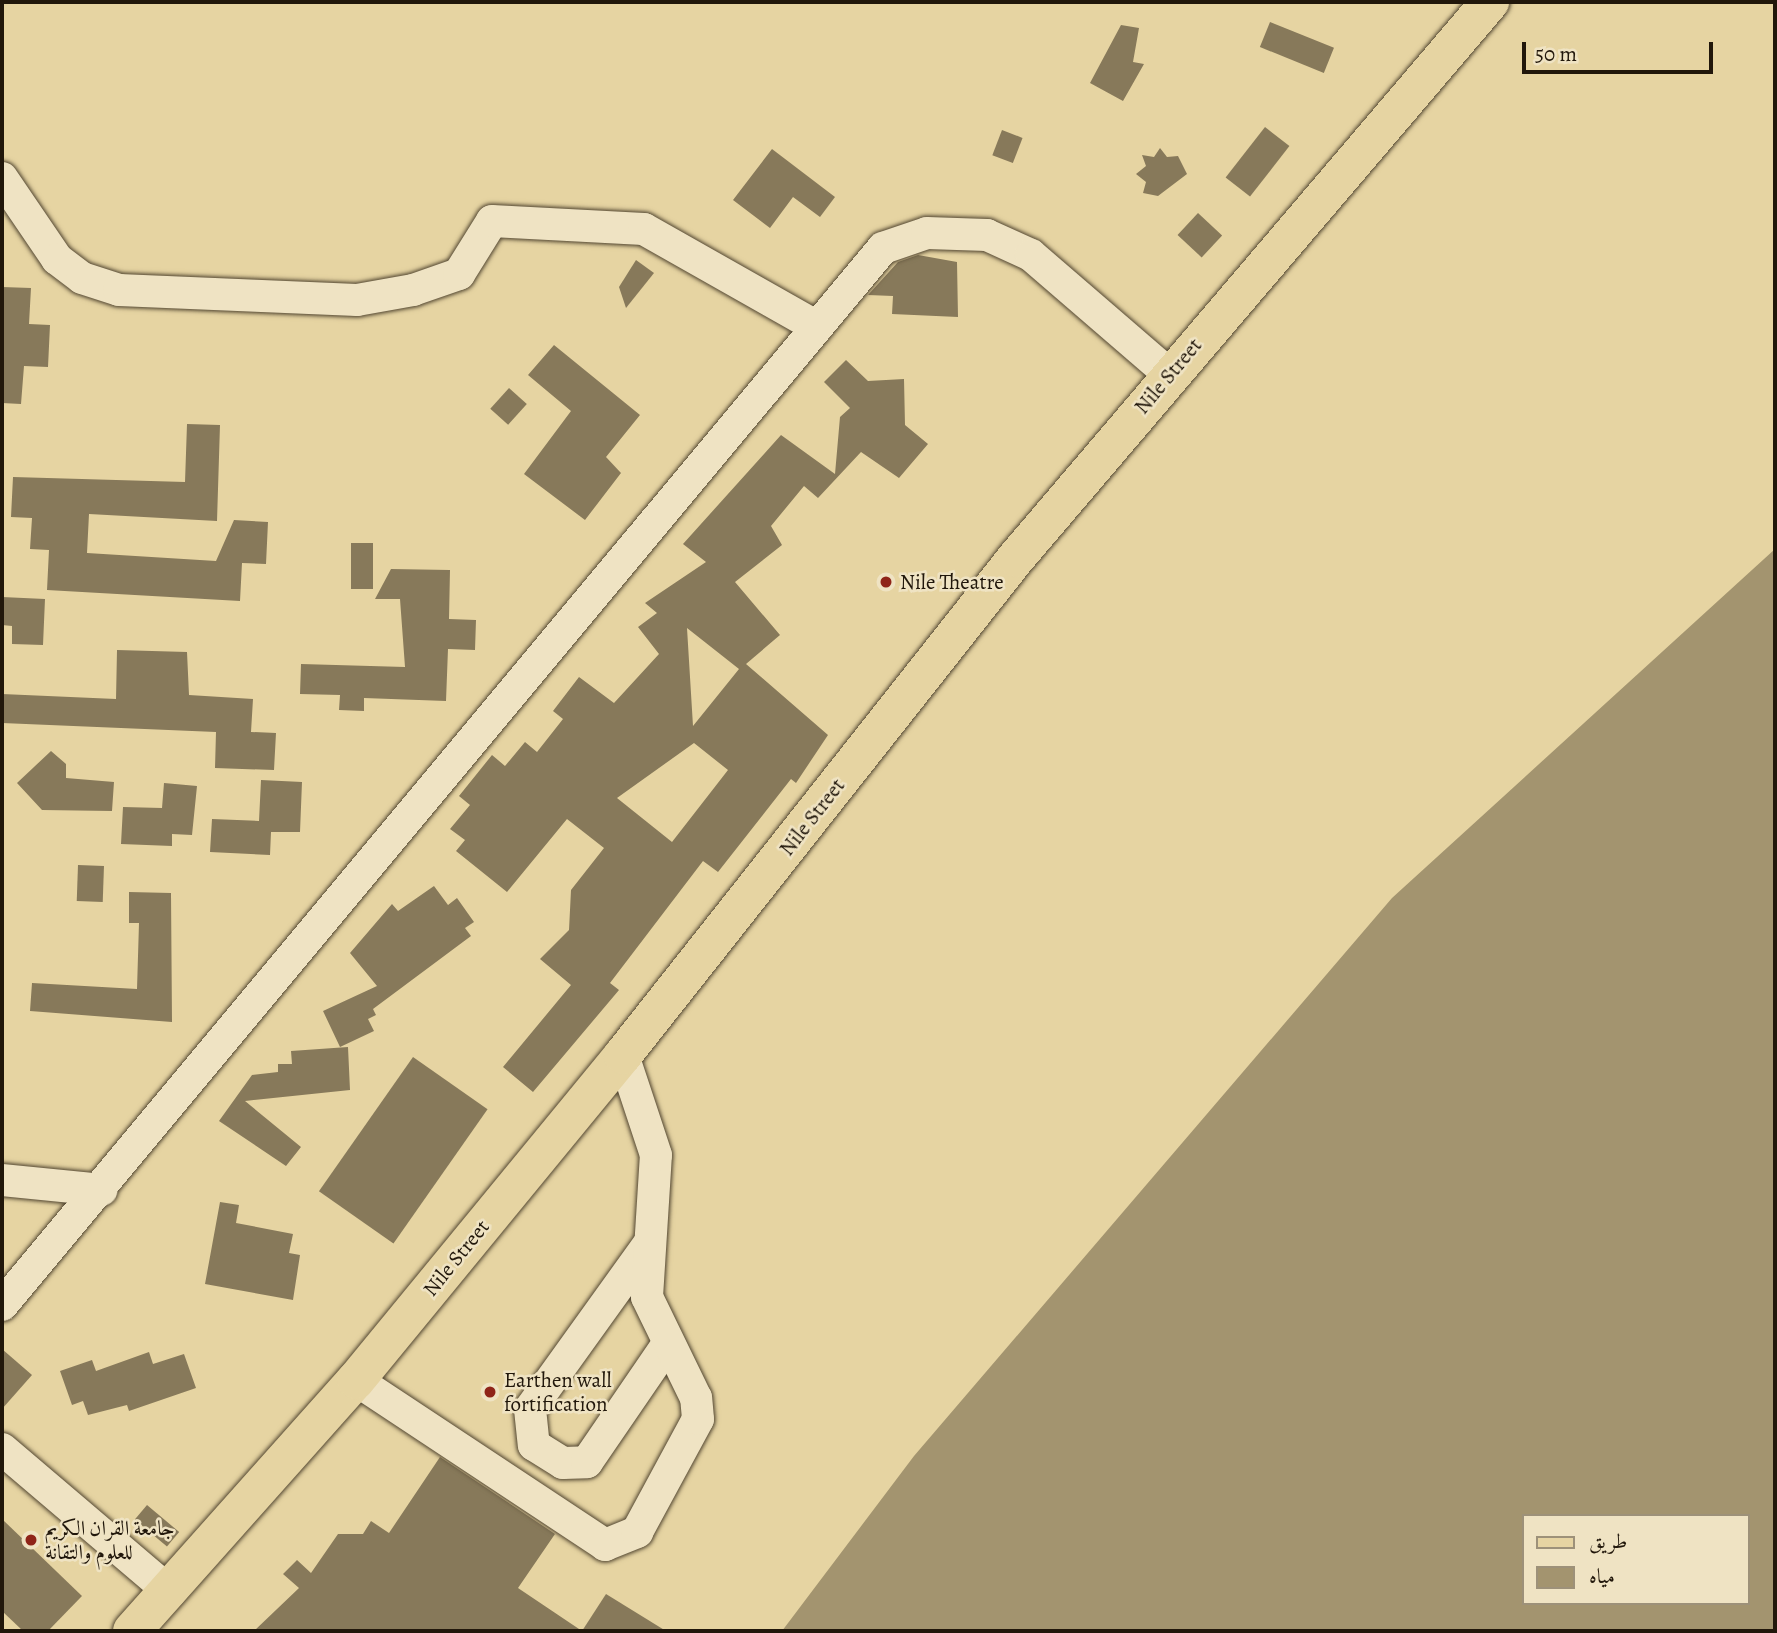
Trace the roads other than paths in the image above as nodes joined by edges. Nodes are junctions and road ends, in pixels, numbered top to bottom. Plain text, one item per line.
1 (1490, 2) edge
2 (2, 178) edge
3 (817, 327) junction
4 (1169, 374) junction
5 (623, 1055) junction
6 (2, 1180) edge
7 (102, 1190) junction
8 (649, 1243) junction
9 (2, 1305) edge
10 (667, 1345) junction
11 (356, 1380) junction
12 (2, 1449) edge
13 (170, 1592) junction
14 (132, 1631) edge

1 - 4 main road, Nile Street
2 - 3 street
3 - 4 street
3 - 7 street
4 - 5 main road, Nile Street
5 - 8 street
5 - 11 main road, Nile Street
6 - 7 street
7 - 9 street
8 - 10 street
8 - 10 street
10 - 11 street
11 - 13 main road, Nile Street
12 - 13 street
13 - 14 main road, Nile Street

